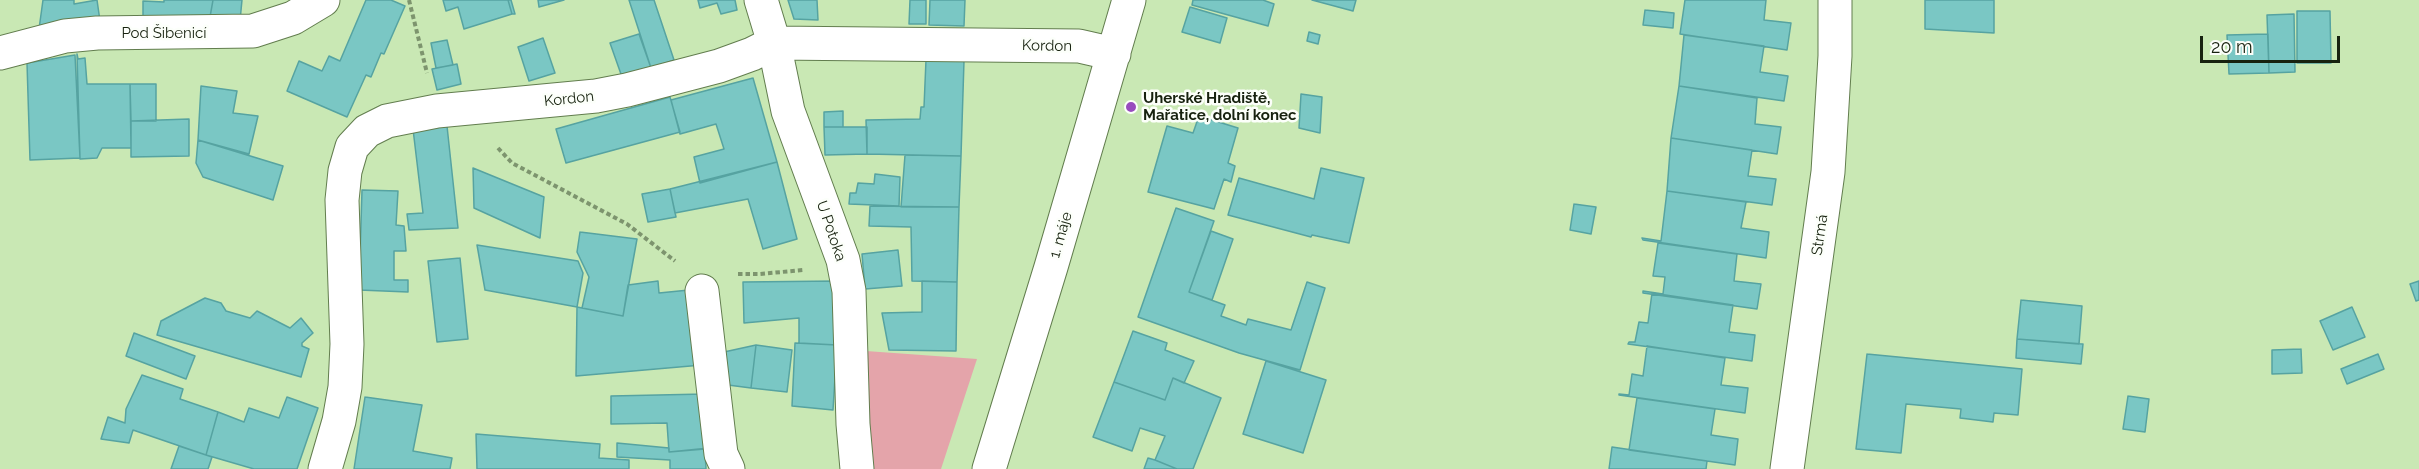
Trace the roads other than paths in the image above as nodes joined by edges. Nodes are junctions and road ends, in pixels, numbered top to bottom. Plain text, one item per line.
1 (323, 0) edge
2 (761, 0) edge
3 (1130, 0) edge
4 (1835, 0) edge
5 (774, 44) junction
6 (0, 53) edge
7 (1114, 54) junction
8 (716, 282) road end
9 (325, 469) edge
10 (728, 469) edge
11 (856, 469) edge
12 (989, 469) edge
13 (1787, 469) edge

1 - 6 street, Pod Šibenicí
2 - 5 street, U Potoka
3 - 7 street, 1. máje
4 - 13 street, Strmá
5 - 7 street, Kordon
5 - 9 street, Kordon
5 - 11 street, U Potoka
7 - 12 street, 1. máje
8 - 10 street

